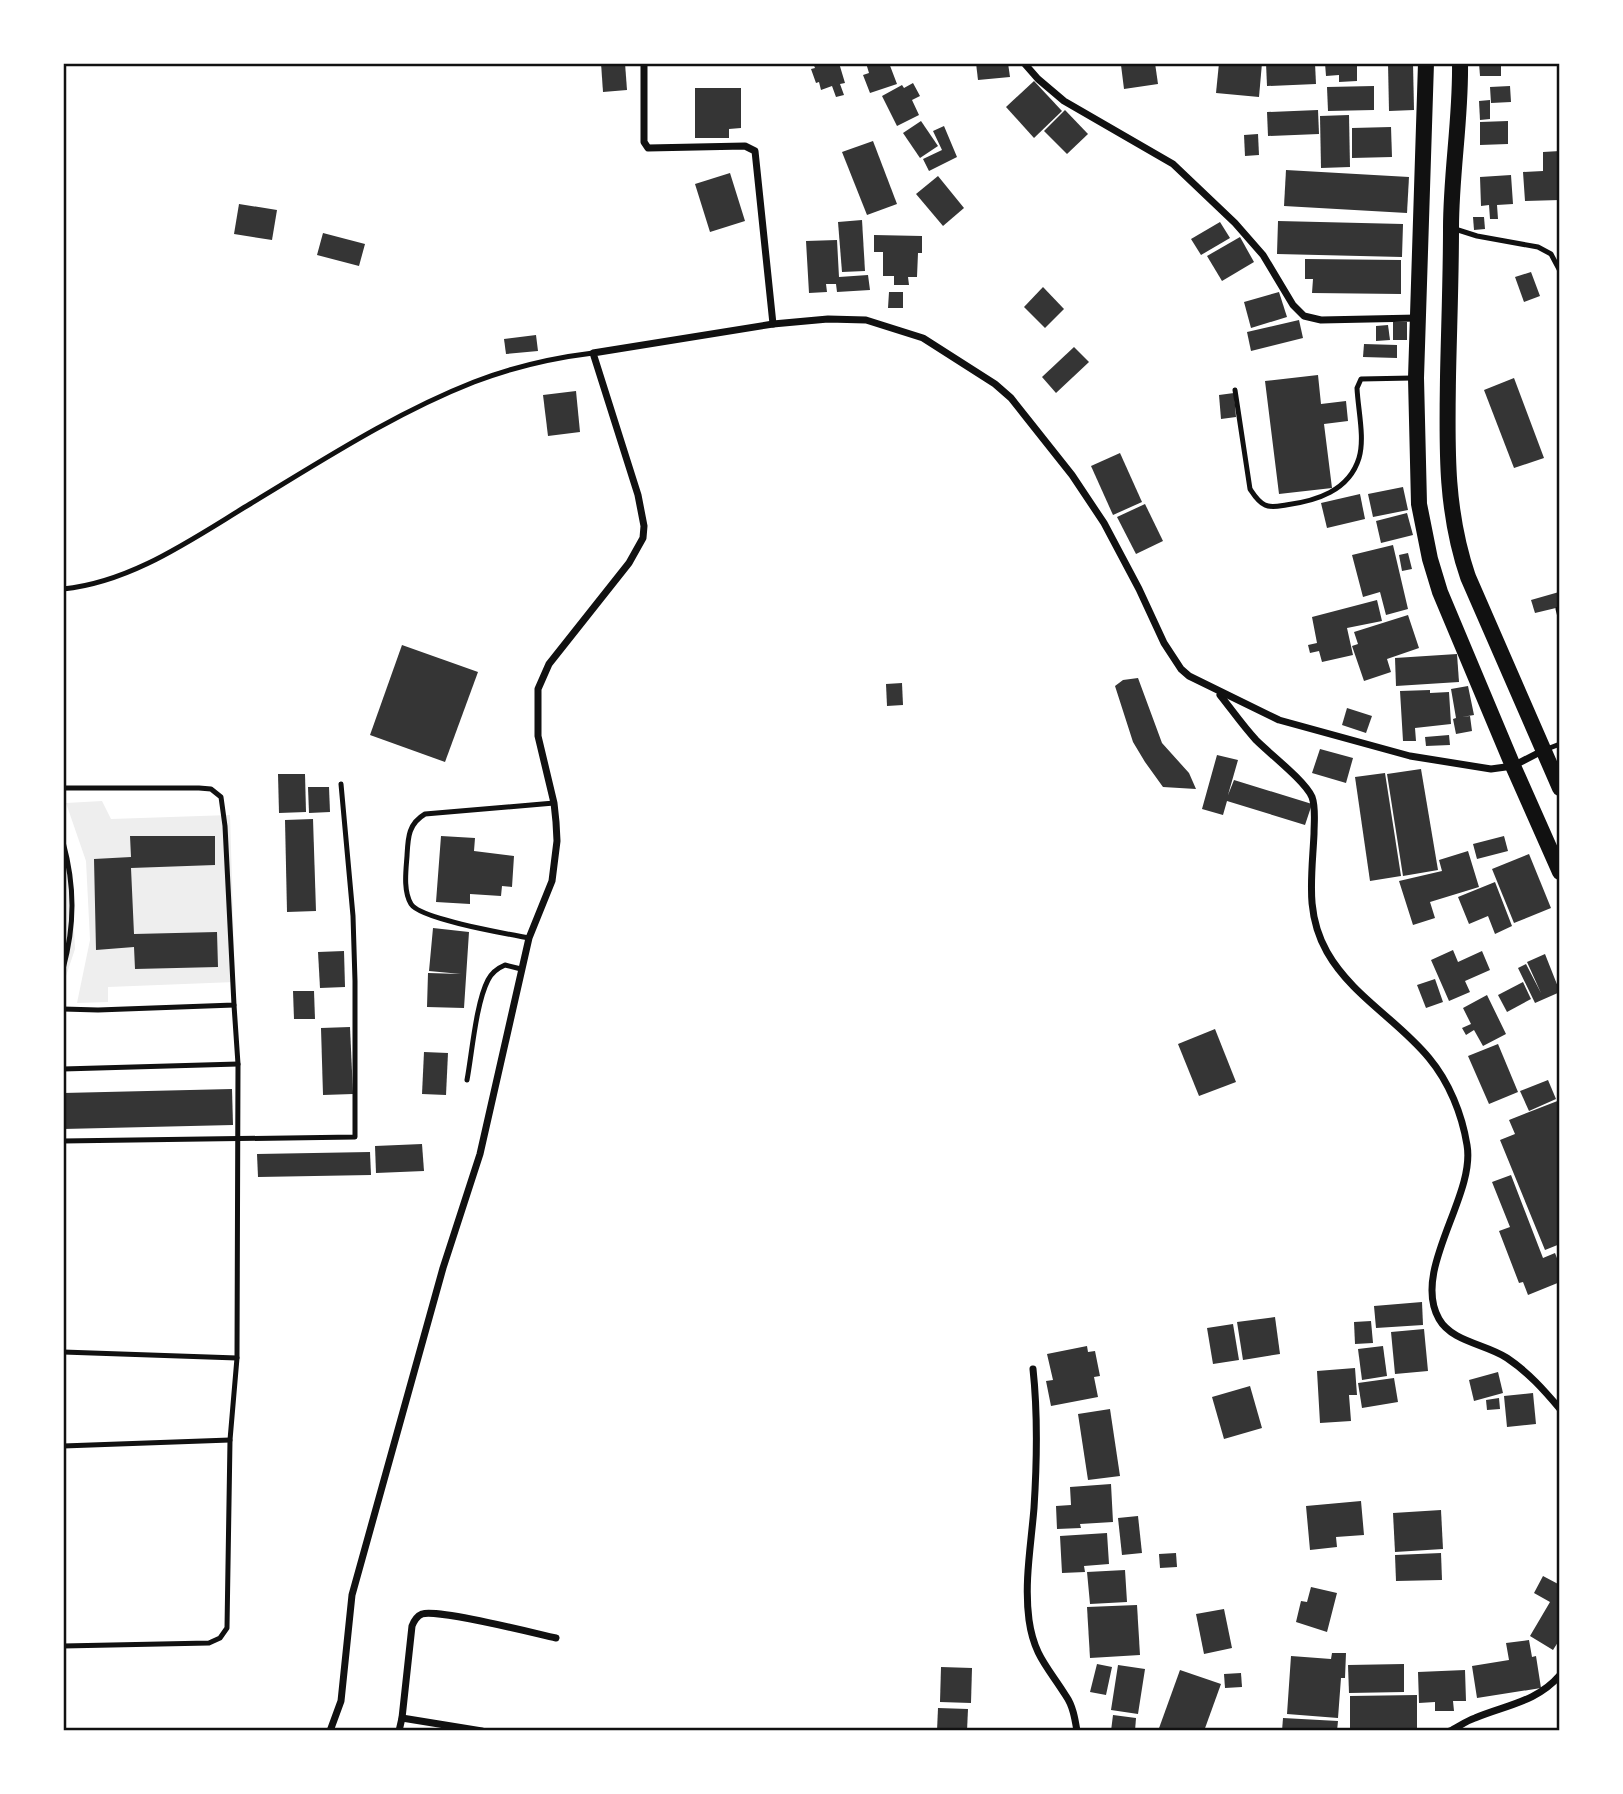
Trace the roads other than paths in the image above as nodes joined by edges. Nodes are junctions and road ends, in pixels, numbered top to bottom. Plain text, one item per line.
1 (644, 63) edge
2 (1024, 63) edge
3 (1426, 63) edge
4 (1460, 63) edge
5 (1451, 227) junction
6 (1560, 269) edge
7 (1418, 318) junction
8 (773, 324) junction
9 (593, 353) junction
10 (1416, 378) junction
11 (1235, 390) dead end
12 (63, 589) edge
13 (1558, 609) dead end
14 (1560, 617) edge
15 (1217, 692) junction
16 (1560, 744) edge
17 (1544, 750) junction
18 (1513, 766) junction
19 (341, 785) dead end
20 (63, 788) edge
21 (1560, 788) edge
22 (554, 803) junction
23 (63, 842) edge
24 (1560, 872) edge
25 (529, 938) junction
26 (63, 969) edge
27 (521, 969) junction
28 (234, 1005) junction
29 (63, 1009) edge
30 (238, 1064) junction
31 (63, 1069) edge
32 (467, 1080) dead end
33 (236, 1139) junction
34 (63, 1141) edge
35 (63, 1352) edge
36 (237, 1358) junction
37 (1033, 1369) dead end
38 (1560, 1409) edge
39 (230, 1440) junction
40 (63, 1446) edge
41 (556, 1638) dead end
42 (63, 1646) edge
43 (1560, 1675) edge
44 (402, 1718) junction
45 (330, 1731) edge
46 (399, 1731) edge
47 (482, 1731) edge
48 (1077, 1731) edge
49 (1450, 1731) edge

1 - 8 street
2 - 7 street
3 - 7 highway
4 - 5 highway
5 - 6 lane
5 - 17 highway
7 - 10 highway
8 - 9 street
8 - 15 street
9 - 12 lane
9 - 22 street
10 - 11 lane
10 - 18 highway
13 - 14 lane
15 - 18 street
15 - 38 street
16 - 17 lane
17 - 18 street
17 - 21 highway
18 - 24 highway
19 - 33 lane
20 - 28 lane
22 - 25 street
22 - 25 lane
23 - 26 lane
25 - 27 street
27 - 32 lane
27 - 45 street
28 - 29 lane
28 - 30 lane
30 - 31 lane
30 - 33 lane
33 - 34 lane
33 - 36 lane
35 - 36 lane
36 - 39 lane
37 - 48 street
39 - 40 lane
39 - 42 lane
41 - 44 street
43 - 49 street
44 - 46 street
44 - 47 street

